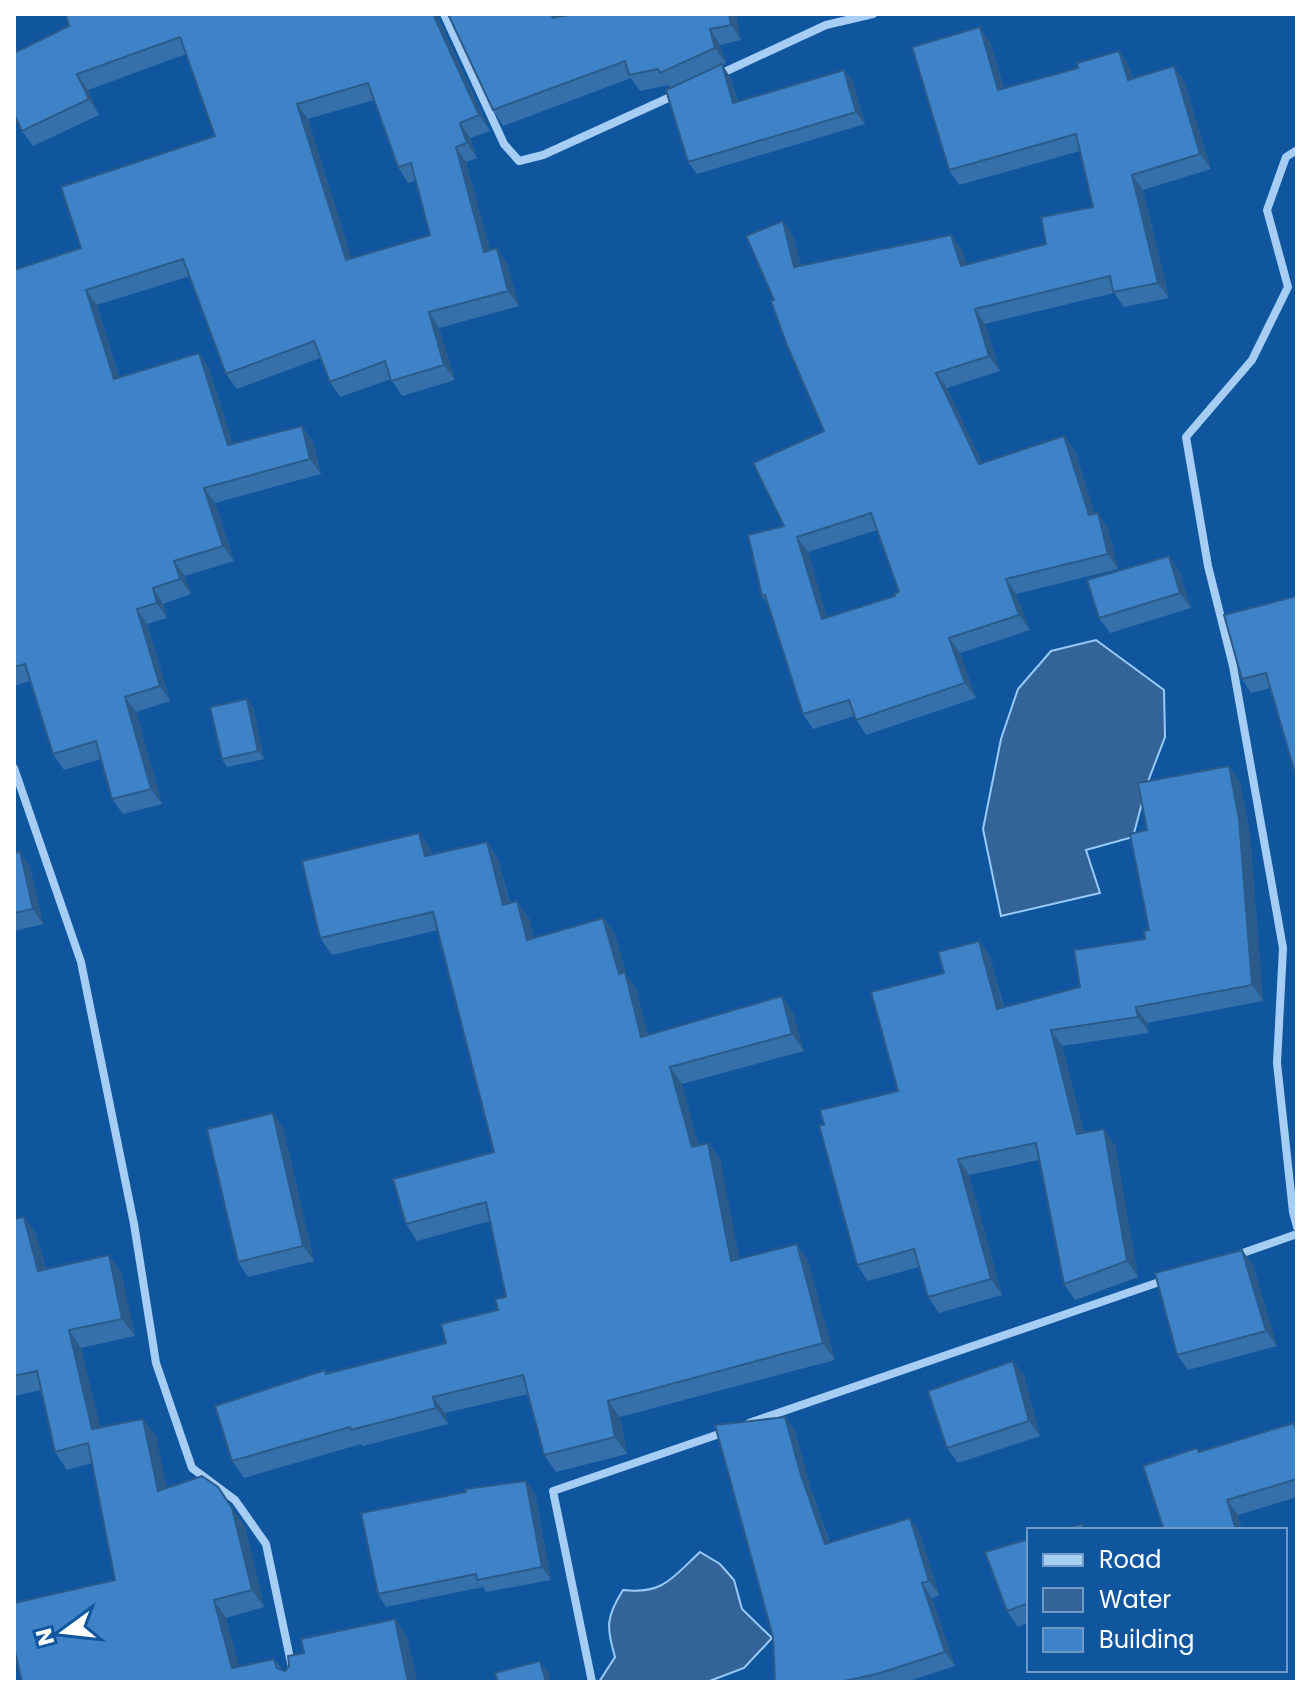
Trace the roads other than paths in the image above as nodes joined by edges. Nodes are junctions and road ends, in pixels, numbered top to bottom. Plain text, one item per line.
1 (444, 14) edge
2 (873, 14) edge
3 (713, 77) edge
4 (685, 90) edge
5 (1297, 150) edge
6 (14, 768) edge
7 (1297, 1227) edge
8 (1297, 1234) edge
9 (1223, 1260) edge
10 (1178, 1275) edge
11 (746, 1424) edge
12 (731, 1430) edge
13 (295, 1682) edge
14 (592, 1682) edge

1 - 4 street
2 - 3 street
5 - 7 street
6 - 13 street
8 - 9 street
10 - 11 street
12 - 14 street

